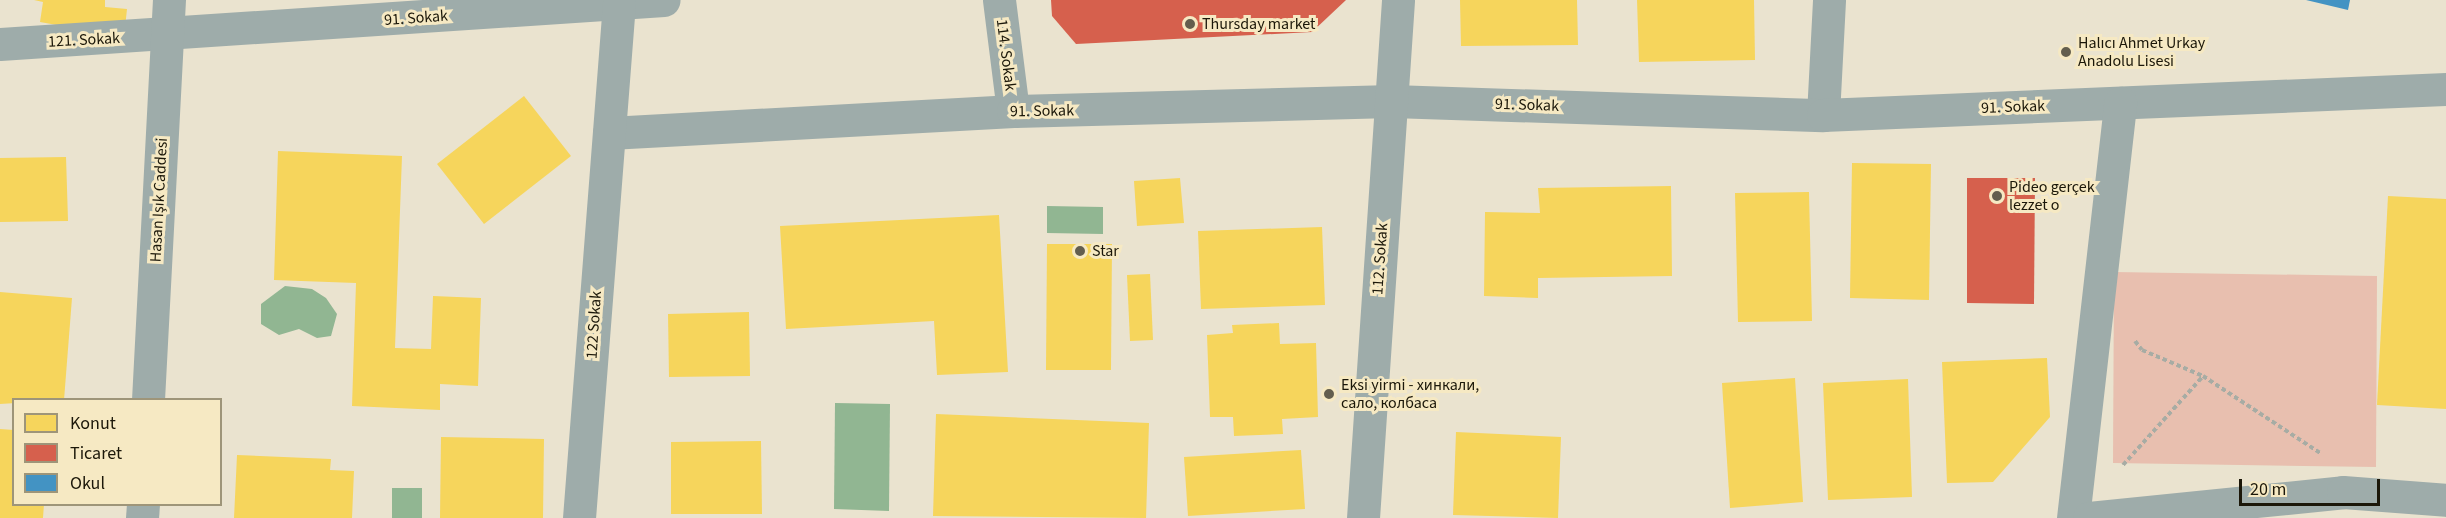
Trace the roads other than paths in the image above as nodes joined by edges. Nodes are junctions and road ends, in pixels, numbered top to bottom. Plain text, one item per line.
1 (169, 0) edge
2 (664, 0) edge
3 (999, 0) edge
4 (1398, 0) edge
5 (1829, 0) edge
6 (619, 3) junction
7 (167, 36) junction
8 (0, 44) edge
9 (2446, 89) edge
10 (1392, 101) junction
11 (2120, 103) junction
12 (1012, 111) junction
13 (1823, 115) junction
14 (609, 133) junction
15 (148, 398) edge
16 (2446, 500) edge
17 (579, 518) edge
18 (1364, 518) edge
19 (2073, 518) edge
20 (2089, 518) edge

1 - 7 street, Hasan Işık Caddesi
2 - 6 street, 91. Sokak
3 - 12 street, 114. Sokak
4 - 10 street, 112. Sokak
5 - 13 street
6 - 7 street, 91. Sokak
6 - 14 street, 122 Sokak
7 - 8 street, 121. Sokak
7 - 15 street, Hasan Işık Caddesi
9 - 11 street, 91. Sokak
10 - 12 street, 91. Sokak
10 - 13 street, 91. Sokak
10 - 18 street, 112. Sokak
11 - 13 street, 91. Sokak
11 - 19 street
12 - 14 street, 91. Sokak
14 - 17 street, 122 Sokak
16 - 20 street

